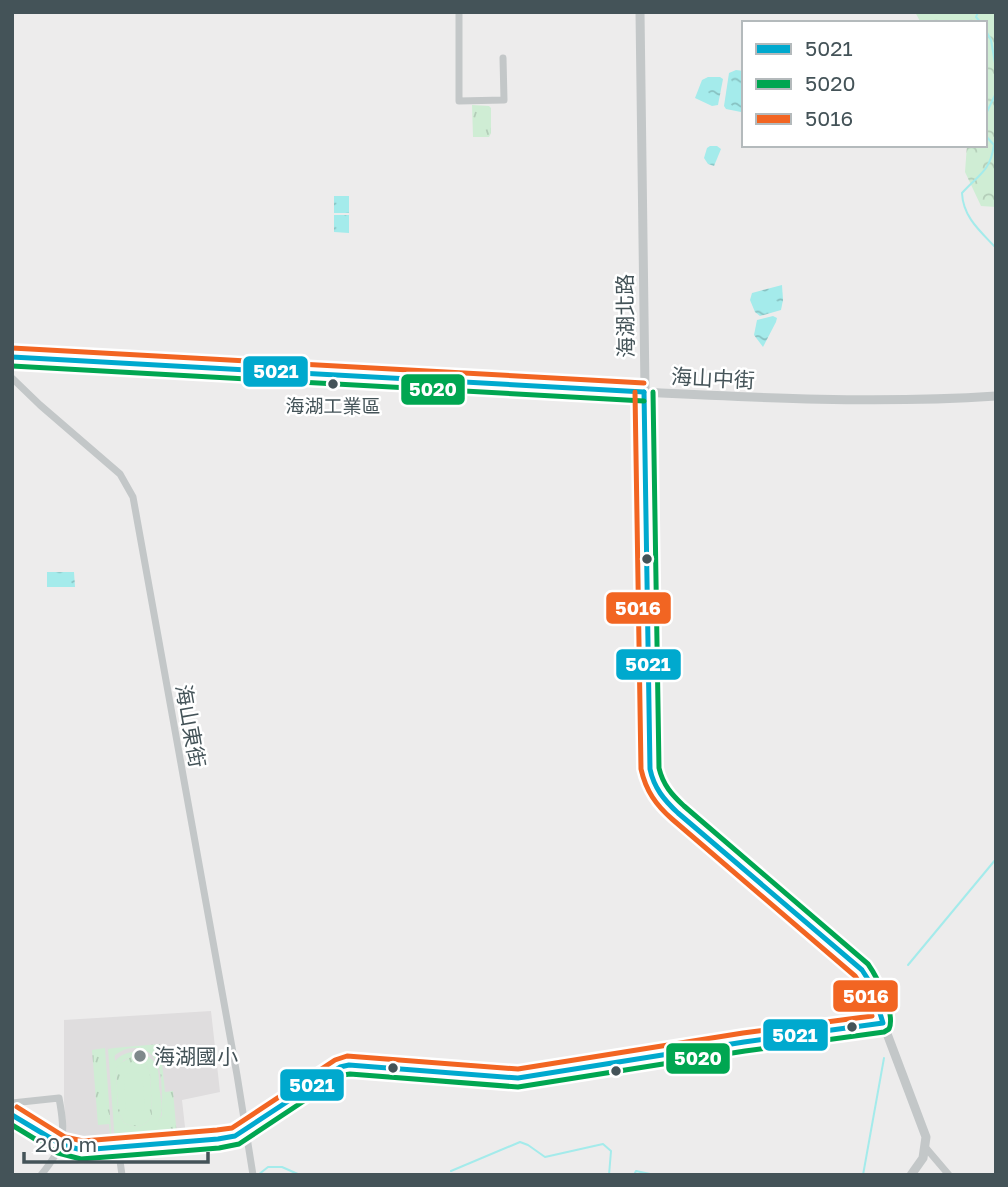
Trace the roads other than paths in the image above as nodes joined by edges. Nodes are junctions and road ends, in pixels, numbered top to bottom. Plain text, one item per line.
1 (459, 12) edge
2 (640, 12) edge
3 (503, 58) dead end
4 (12, 356) edge
5 (12, 378) edge
6 (644, 392) junction
7 (994, 396) edge
8 (876, 1000) junction
9 (883, 1023) junction
10 (857, 1025) junction
11 (12, 1103) edge
12 (12, 1115) edge
13 (246, 1129) junction
14 (62, 1145) junction
15 (118, 1147) junction
16 (926, 1148) junction
17 (41, 1175) edge
18 (122, 1175) edge
19 (253, 1175) edge
20 (911, 1175) edge
21 (948, 1175) edge

1 - 3 street
2 - 6 street, 海湖北路
4 - 6 street, 海山中街
5 - 13 street, 海山東街
6 - 7 street, 海山中街
6 - 8 street, 海湖北路
8 - 9 street, 海湖北路
8 - 10 street
9 - 10 street
9 - 16 street, 海湖北路
10 - 13 street
11 - 14 street
12 - 14 street
13 - 15 street
13 - 19 street, 海山東街
14 - 15 street
14 - 17 street
15 - 18 street
16 - 20 street
16 - 21 street

